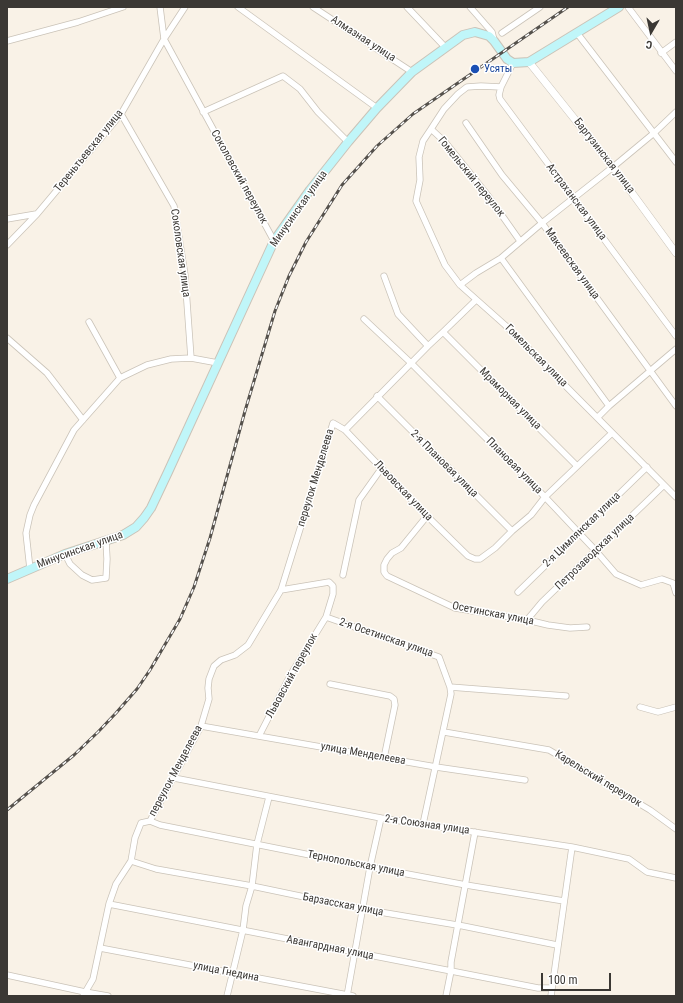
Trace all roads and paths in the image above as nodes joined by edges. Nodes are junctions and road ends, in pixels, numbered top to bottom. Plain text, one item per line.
1 (123, 7) edge
2 (160, 7) edge
3 (185, 7) edge
4 (238, 7) edge
5 (313, 7) edge
6 (407, 7) edge
7 (470, 7) edge
8 (540, 7) edge
9 (619, 7) edge
10 (628, 7) edge
11 (502, 33) dead end
12 (577, 33) junction
13 (164, 39) junction
14 (7, 41) edge
15 (494, 41) junction
16 (676, 42) edge
17 (445, 47) junction
18 (661, 53) junction
19 (513, 62) junction
20 (529, 62) junction
21 (676, 71) edge
22 (412, 72) junction
23 (501, 87) junction
24 (377, 108) junction
25 (203, 112) junction
26 (676, 112) edge
27 (121, 114) junction
28 (466, 123) dead end
29 (431, 129) junction
30 (654, 133) junction
31 (348, 142) junction
32 (676, 162) edge
33 (614, 167) junction
34 (574, 198) junction
35 (36, 214) junction
36 (7, 219) edge
37 (542, 223) junction
38 (274, 241) junction
39 (520, 241) junction
40 (7, 245) edge
41 (676, 253) edge
42 (501, 258) junction
43 (384, 276) dead end
44 (460, 285) junction
45 (476, 300) junction
46 (364, 319) dead end
47 (89, 322) dead end
48 (443, 332) junction
49 (676, 336) edge
50 (7, 338) edge
51 (428, 346) junction
52 (676, 349) edge
53 (191, 358) junction
54 (218, 363) junction
55 (410, 363) junction
56 (651, 372) junction
57 (120, 378) junction
58 (377, 396) junction
59 (609, 406) junction
60 (676, 406) edge
61 (598, 417) junction
62 (83, 420) junction
63 (333, 423) joint
64 (345, 430) junction
65 (612, 433) junction
66 (577, 466) junction
67 (647, 467) junction
68 (381, 468) junction
69 (664, 485) junction
70 (545, 497) junction
71 (676, 497) edge
72 (427, 516) junction
73 (512, 531) junction
74 (579, 533) junction
75 (106, 541) junction
76 (596, 551) junction
77 (66, 554) junction
78 (30, 569) junction
79 (343, 575) dead end
80 (7, 579) edge
81 (281, 590) junction
82 (518, 592) dead end
83 (676, 592) edge
84 (326, 617) junction
85 (527, 620) junction
86 (586, 627) dead end
87 (330, 684) dead end
88 (450, 687) junction
89 (566, 696) dead end
90 (640, 707) dead end
91 (676, 707) edge
92 (201, 726) junction
93 (444, 732) junction
94 (259, 736) junction
95 (384, 758) junction
96 (436, 767) junction
97 (174, 778) junction
98 (525, 780) dead end
99 (269, 797) junction
100 (381, 818) junction
101 (150, 821) junction
102 (423, 824) junction
103 (676, 829) edge
104 (475, 832) junction
105 (257, 844) junction
106 (572, 847) junction
107 (131, 860) junction
108 (370, 867) junction
109 (676, 878) edge
110 (466, 885) junction
111 (252, 886) junction
112 (564, 901) junction
113 (109, 904) junction
114 (362, 909) junction
115 (458, 925) junction
116 (243, 930) junction
117 (557, 945) junction
118 (100, 948) junction
119 (355, 953) junction
120 (451, 971) junction
121 (232, 973) junction
122 (7, 975) edge
123 (552, 988) junction
124 (84, 994) edge
125 (108, 996) edge
126 (227, 996) edge
127 (349, 996) edge
128 (446, 996) edge
129 (551, 996) edge

1 - 14 street
2 - 13 street
3 - 13 street, Тереньтьевская улица
4 - 24 street
5 - 22 street, Алмазная улица
6 - 17 street
7 - 15 street
8 - 11 street
9 - 12 main road
10 - 18 street
12 - 20 main road
12 - 30 street
13 - 25 street, Соколовский переулок
13 - 27 street, Тереньтьевская улица
15 - 17 main road, Минусинская улица
15 - 19 main road, Минусинская улица
16 - 18 street
17 - 22 main road, Минусинская улица
18 - 21 street
19 - 20 main road
19 - 23 street
20 - 33 street, Баргузинская улица
22 - 24 main road, Минусинская улица
23 - 29 street, Гомельский переулок
23 - 34 street, Астраханская улица
24 - 31 main road, Минусинская улица
25 - 31 street
25 - 38 street, Соколовский переулок
26 - 30 street
27 - 35 street, Тереньтьевская улица
27 - 53 street, Соколовская улица
28 - 37 street, Макеевская улица
29 - 39 street, Гомельский переулок
29 - 44 street, Гомельская улица
30 - 32 street
30 - 33 street
31 - 38 main road, Минусинская улица
33 - 34 street
33 - 41 street, Баргузинская улица
34 - 37 street
34 - 49 street, Астраханская улица
35 - 36 street
35 - 40 street, Тереньтьевская улица
37 - 39 street
37 - 56 street, Макеевская улица
38 - 54 main road, Минусинская улица
39 - 42 street
42 - 44 street
42 - 59 street
43 - 51 street
44 - 45 street, Гомельская улица
45 - 48 street
45 - 61 street, Гомельская улица
46 - 55 street, Плановая улица
47 - 57 street
48 - 51 street
48 - 66 street, Мраморная улица
50 - 62 street
51 - 55 street
52 - 56 street
53 - 54 street
53 - 57 street
54 - 75 main road, Минусинская улица
55 - 58 street
55 - 70 street, Плановая улица
56 - 59 street
56 - 60 street, Макеевская улица
57 - 62 street
58 - 64 street
58 - 73 street, 2-я Плановая улица
59 - 61 street
61 - 65 street, Гомельская улица
62 - 78 street
63 - 64 street, Львовская улица
63 - 81 street, переулок Менделеева
64 - 68 street, Львовская улица
65 - 66 street
65 - 67 street, Гомельская улица
66 - 70 street
67 - 69 street, Гомельская улица
67 - 74 street, 2-я Цимлянская улица
68 - 72 street, Львовская улица
68 - 79 street
69 - 71 street, Гомельская улица
69 - 76 street, Петрозаводская улица
70 - 73 street
70 - 74 street, Плановая улица
72 - 73 street, Львовская улица
72 - 85 street, Осетинская улица
74 - 76 street, Плановая улица
74 - 82 street, 2-я Цимлянская улица
75 - 77 main road, Минусинская улица
75 - 77 street
76 - 83 street, Плановая улица
76 - 85 street, Петрозаводская улица
77 - 78 main road, Минусинская улица
78 - 80 main road, Минусинская улица
81 - 84 street, Львовский переулок
81 - 92 street, переулок Менделеева
84 - 88 street, 2-я Осетинская улица
84 - 94 street, Львовский переулок
85 - 86 street, Осетинская улица
87 - 95 street
88 - 89 street
88 - 93 street
90 - 91 street
92 - 94 street, улица Менделеева
92 - 97 street, переулок Менделеева
93 - 96 street
93 - 103 street, Карельский переулок
94 - 95 street, улица Менделеева
95 - 96 street, улица Менделеева
96 - 98 street, улица Менделеева
96 - 102 street
97 - 99 street, 2-я Союзная улица
97 - 101 street, переулок Менделеева
99 - 100 street, 2-я Союзная улица
99 - 105 street
100 - 102 street, 2-я Союзная улица
100 - 108 street
101 - 105 street, Тернопольская улица
101 - 107 street, переулок Менделеева
102 - 104 street, 2-я Союзная улица
104 - 106 street, 2-я Союзная улица
104 - 110 street
105 - 108 street, Тернопольская улица
105 - 111 street
106 - 109 street, 2-я Союзная улица
106 - 112 street
107 - 111 street, Барзасская улица
107 - 113 street, переулок Менделеева
108 - 110 street, Тернопольская улица
108 - 114 street
110 - 112 street, Тернопольская улица
110 - 115 street
111 - 114 street, Барзасская улица
111 - 116 street
112 - 117 street
113 - 116 street, Авангардная улица
113 - 118 street, переулок Менделеева
114 - 115 street, Барзасская улица
114 - 119 street
115 - 117 street, Барзасская улица
115 - 120 street
116 - 119 street, Авангардная улица
116 - 121 street
117 - 123 street
118 - 121 street, улица Гнедина
118 - 124 street, переулок Менделеева
119 - 120 street, Авангардная улица
119 - 127 street
120 - 123 street, Авангардная улица
120 - 128 street
121 - 126 street
121 - 127 street, улица Гнедина
122 - 124 street
123 - 129 street
124 - 125 street

